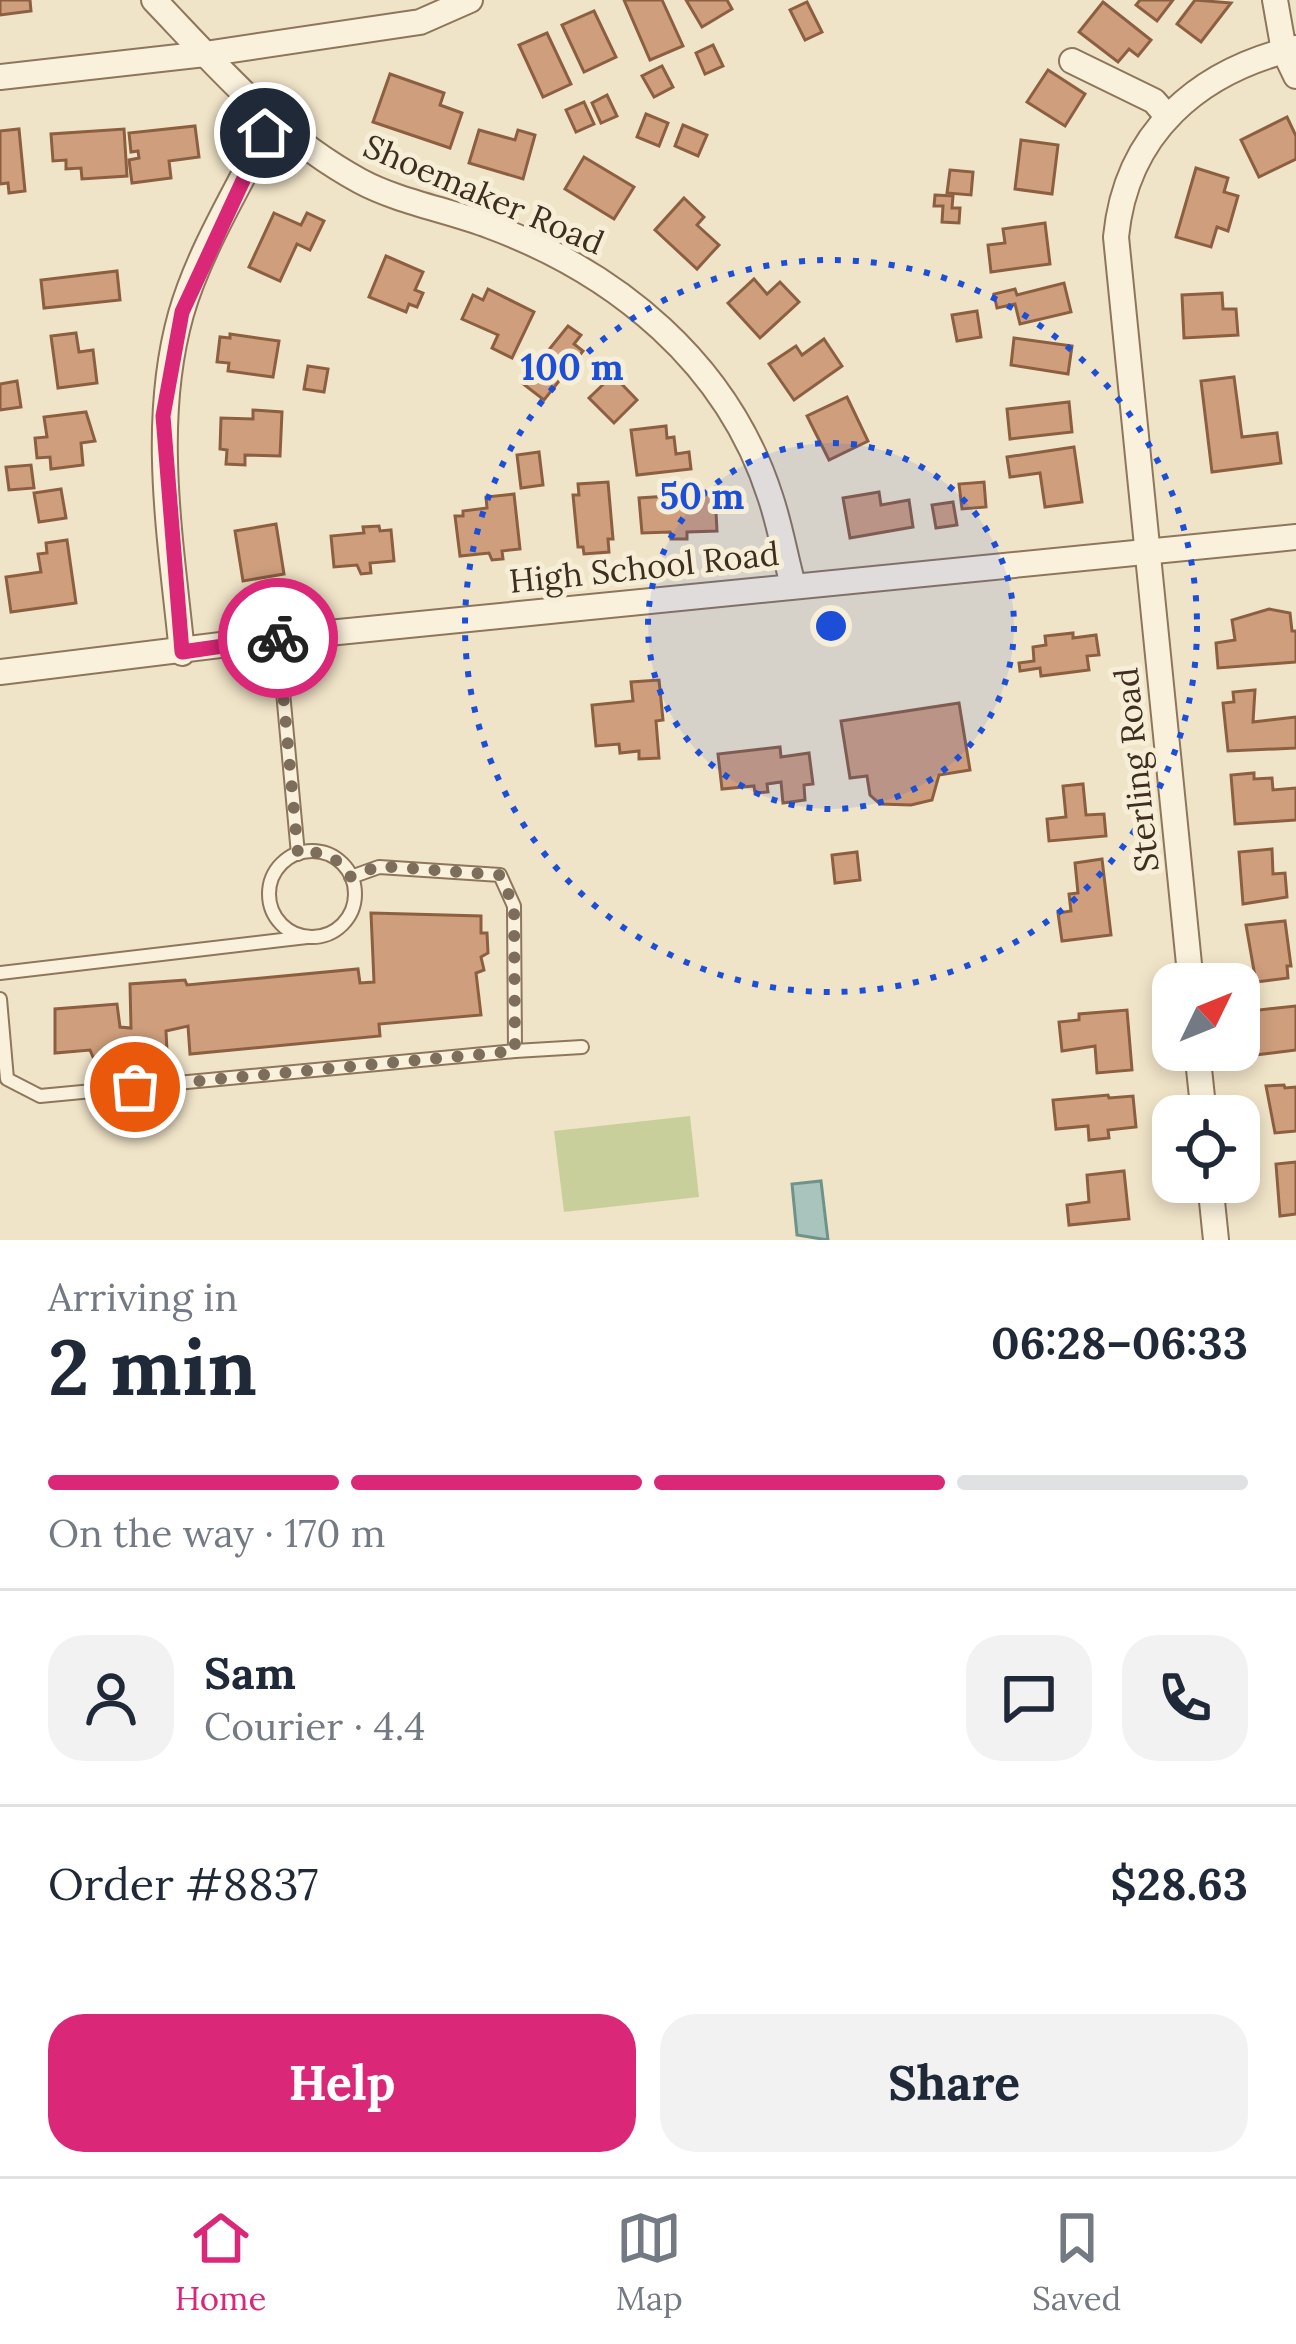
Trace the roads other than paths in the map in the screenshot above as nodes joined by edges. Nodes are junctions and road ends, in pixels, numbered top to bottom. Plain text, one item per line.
1 (154, 0) edge
2 (470, 0) edge
3 (1275, 0) edge
4 (1290, 49) edge
5 (205, 54) junction
6 (1072, 62) dead end
7 (1296, 76) edge
8 (0, 77) edge
9 (1167, 116) junction
10 (271, 122) junction
11 (1296, 537) edge
12 (1148, 550) junction
13 (793, 585) junction
14 (278, 638) junction
15 (182, 652) junction
16 (0, 672) edge
17 (298, 854) junction
18 (351, 877) junction
19 (308, 937) junction
20 (1189, 963) edge
21 (0, 973) edge
22 (0, 999) edge
23 (582, 1047) dead end
24 (515, 1051) junction
25 (1212, 1203) edge
26 (1216, 1240) edge

1 - 5 street
2 - 5 street
3 - 4 street
4 - 7 street
4 - 9 street, Sterling Road
5 - 8 street
5 - 10 street, Shoemaker Road
6 - 9 street
9 - 12 street, Sterling Road
10 - 13 street, Shoemaker Road
10 - 15 street
11 - 12 street, High School Road
12 - 13 street, High School Road
12 - 20 street, Sterling Road
13 - 14 street, High School Road
14 - 15 street, High School Road
14 - 17 lane
15 - 16 street, High School Road
17 - 18 lane
17 - 19 lane
18 - 19 lane
18 - 24 lane
19 - 21 lane
22 - 24 lane
23 - 24 lane
25 - 26 street

